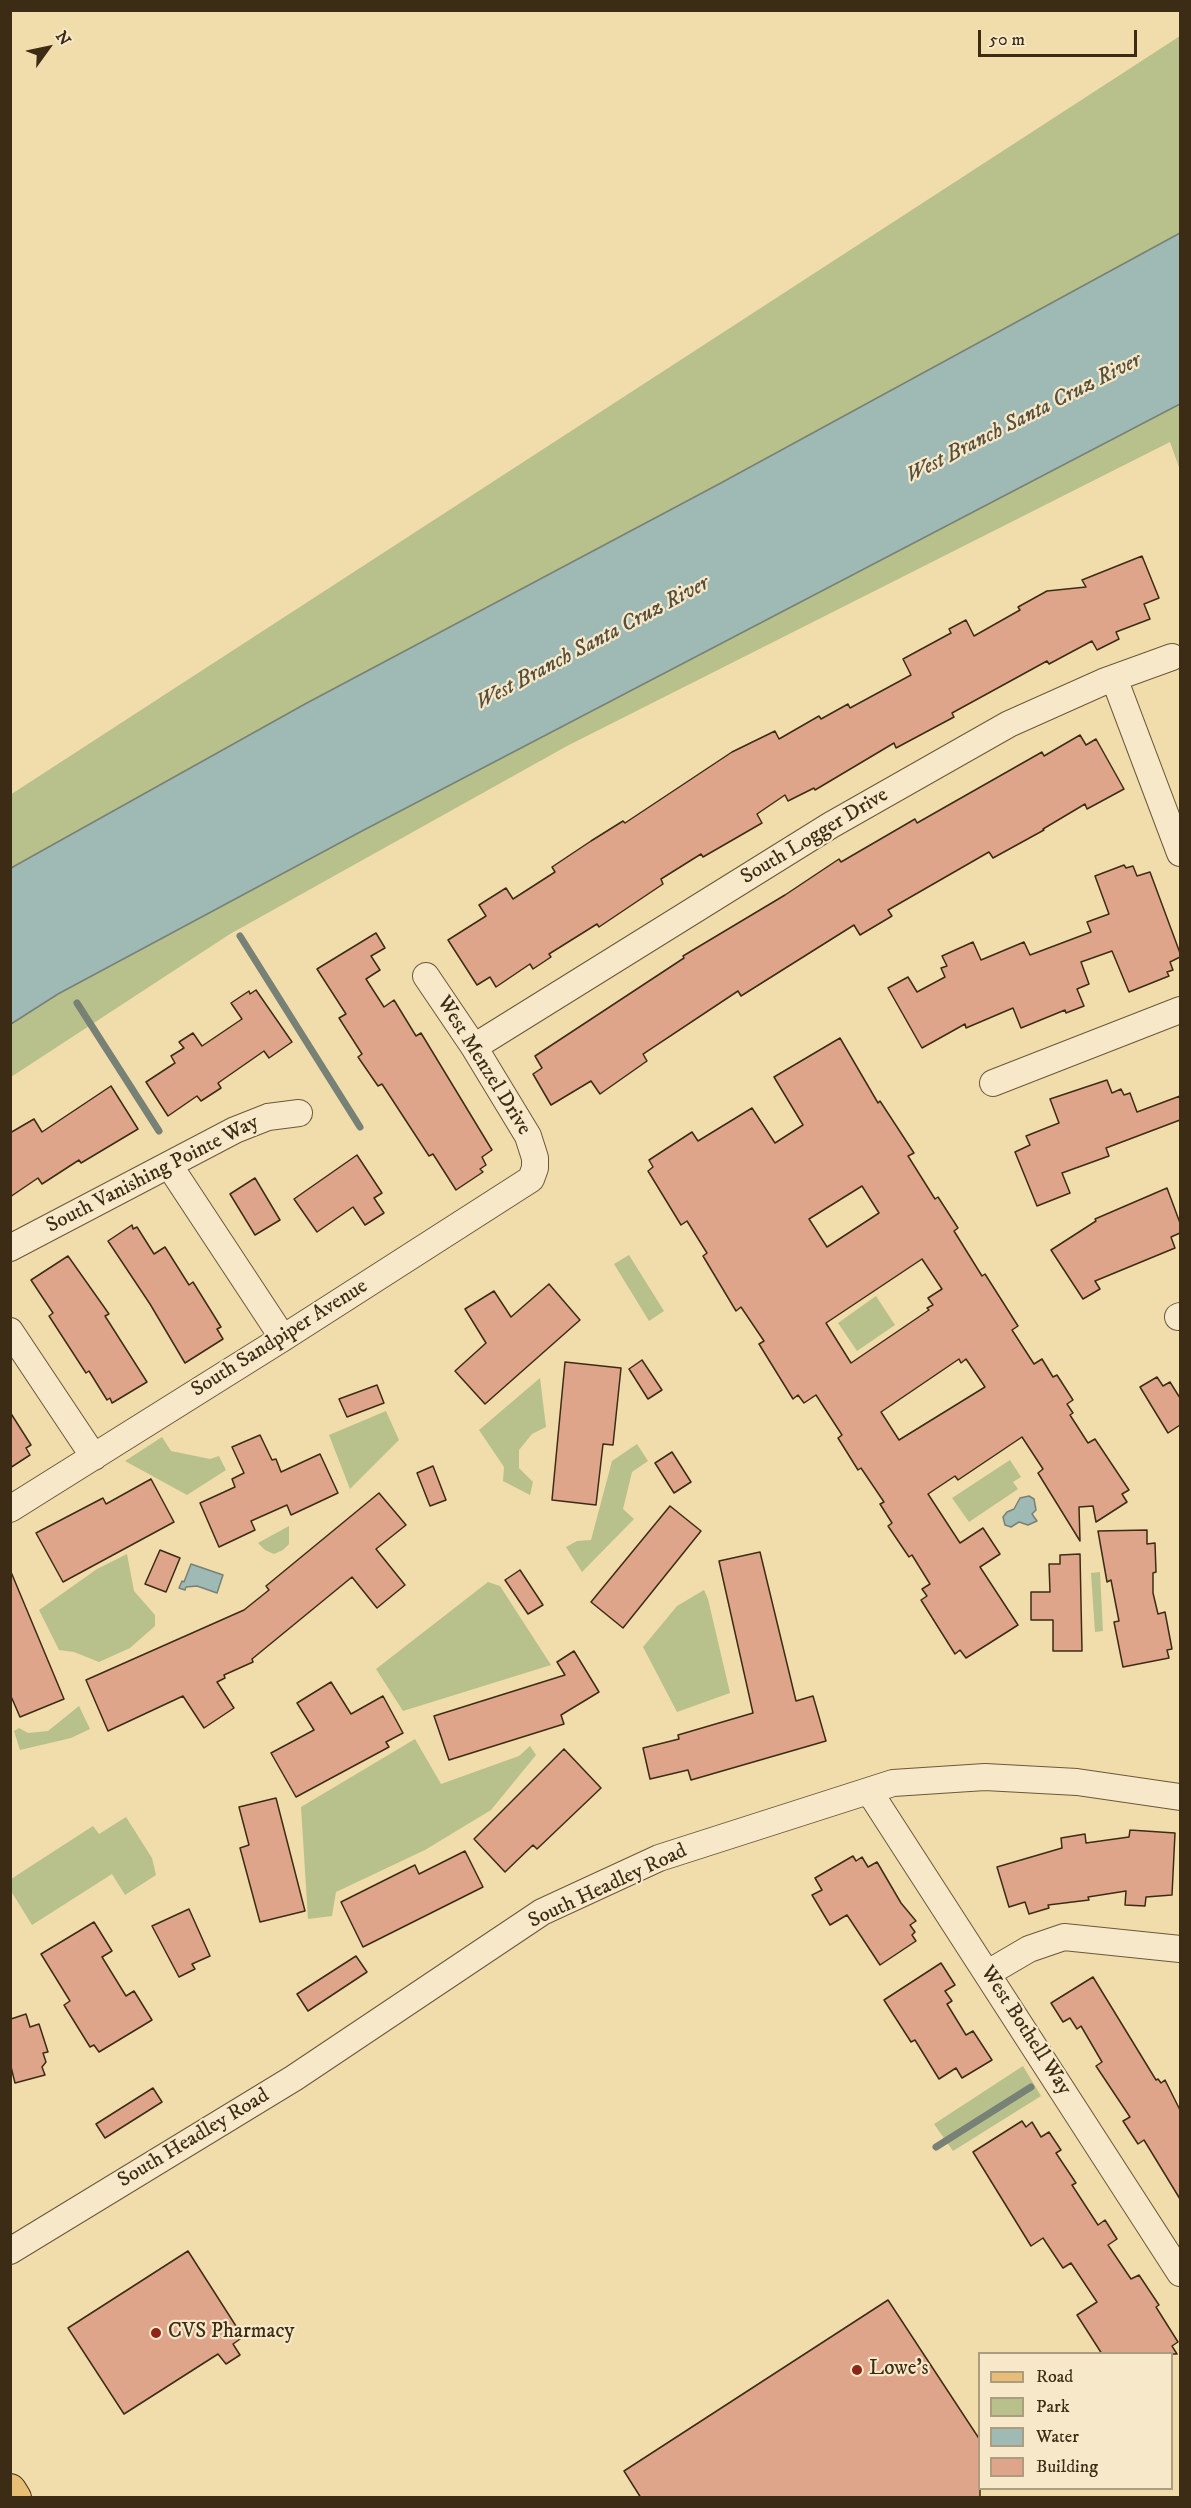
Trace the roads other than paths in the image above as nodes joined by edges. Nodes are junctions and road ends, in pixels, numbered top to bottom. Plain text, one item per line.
1 (1172, 657) dead end
2 (1114, 678) junction
3 (1180, 853) edge
4 (426, 976) dead end
5 (1180, 1010) edge
6 (474, 1047) junction
7 (993, 1083) dead end
8 (300, 1113) dead end
9 (535, 1158) joint
10 (169, 1165) junction
11 (10, 1248) edge
12 (10, 1331) edge
13 (283, 1338) junction
14 (94, 1456) junction
15 (10, 1509) edge
16 (869, 1791) junction
17 (1180, 1797) edge
18 (1180, 1949) edge
19 (988, 1973) junction
20 (10, 2251) edge
21 (1180, 2273) edge
22 (10, 2490) edge
23 (15, 2498) edge

1 - 2 street, South Logger Drive
2 - 3 street
2 - 6 street, South Logger Drive
4 - 6 street, West Menzel Drive
5 - 7 street
6 - 9 street, West Menzel Drive
8 - 10 street, South Vanishing Pointe Way
9 - 13 street, South Sandpiper Avenue
10 - 11 street, South Vanishing Pointe Way
10 - 13 street
12 - 14 street
13 - 14 street, South Sandpiper Avenue
14 - 15 street, South Sandpiper Avenue
16 - 17 street, South Headley Road
16 - 19 street, West Bothell Way
16 - 20 street, South Headley Road
18 - 19 street
19 - 21 street, West Bothell Way
22 - 23 main road

